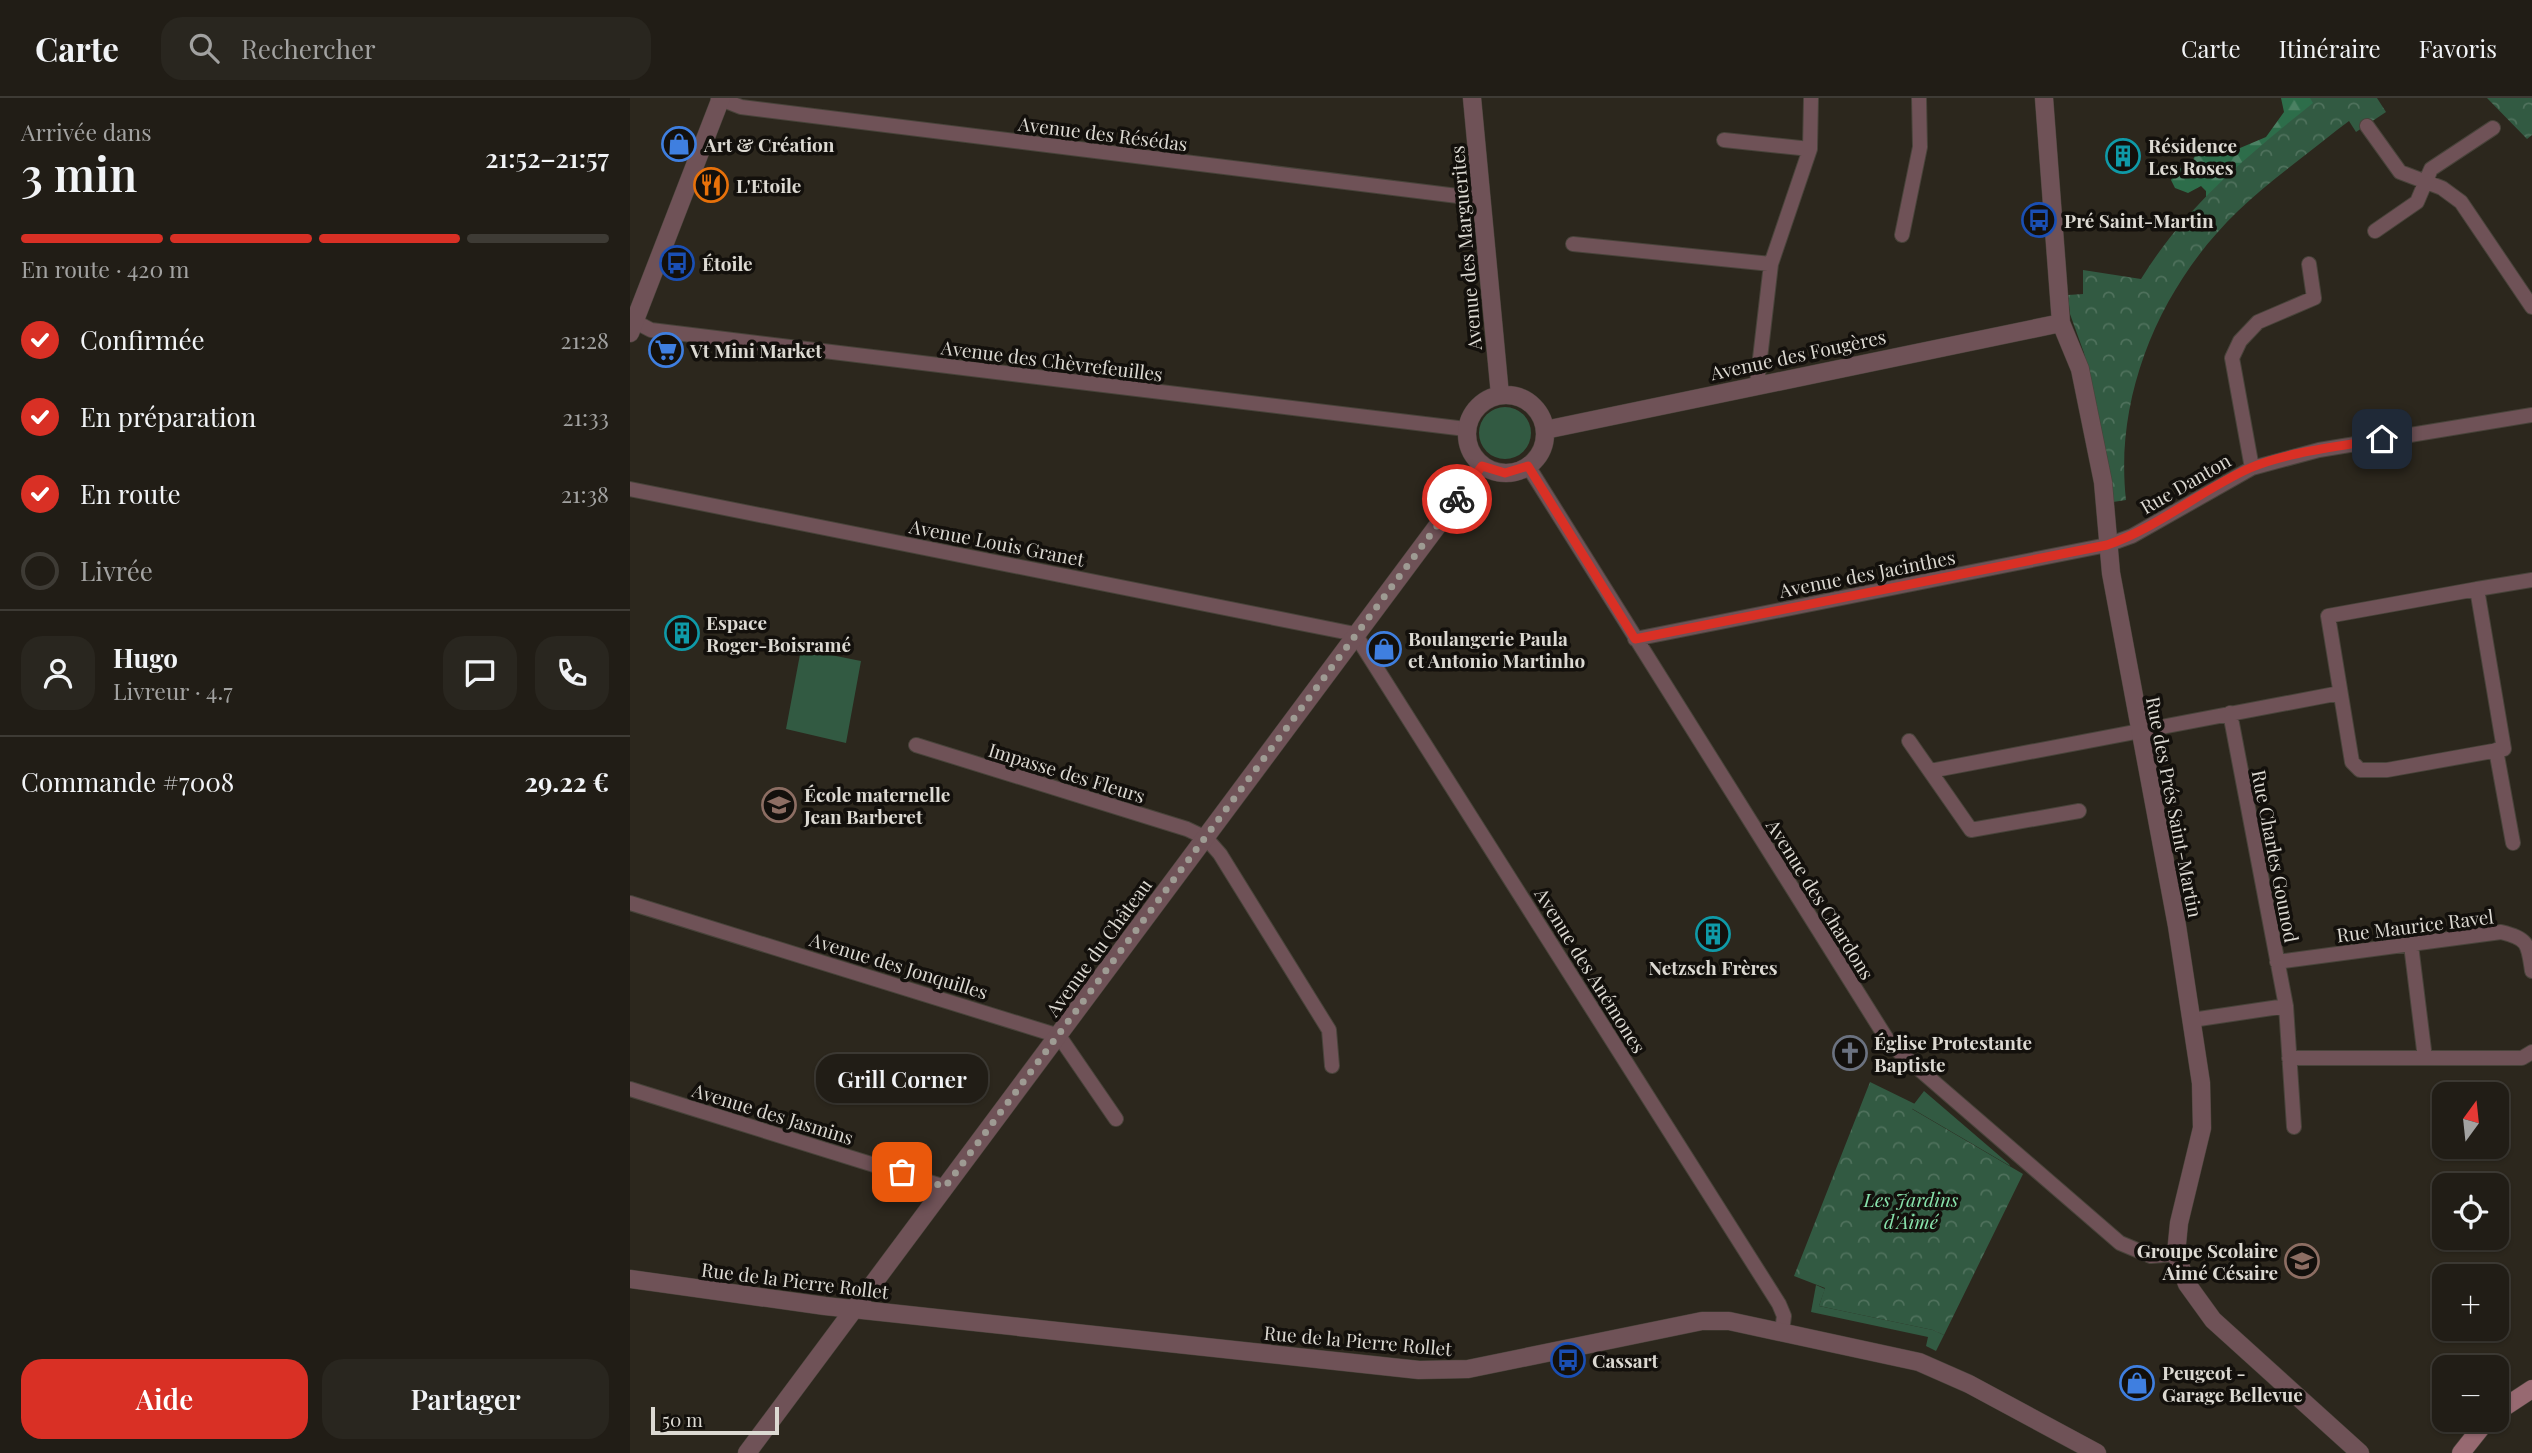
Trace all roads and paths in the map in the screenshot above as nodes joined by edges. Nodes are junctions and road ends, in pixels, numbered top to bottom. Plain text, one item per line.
1 (720, 98) edge
2 (1472, 98) edge
3 (1811, 98) edge
4 (1919, 98) edge
5 (2044, 98) edge
6 (2367, 126) dead end
7 (2493, 128) dead end
8 (1724, 140) dead end
9 (1810, 149) junction
10 (2425, 181) junction
11 (1482, 199) junction
12 (2375, 231) dead end
13 (1902, 235) dead end
14 (1573, 244) dead end
15 (1771, 264) junction
16 (2309, 264) dead end
17 (2532, 307) edge
18 (2061, 323) junction
19 (631, 325) edge
20 (1756, 384) junction
21 (1500, 395) junction
22 (2532, 415) edge
23 (1466, 429) junction
24 (1545, 430) junction
25 (1482, 466) junction
26 (1528, 466) junction
27 (2252, 468) junction
28 (630, 488) edge
29 (2107, 545) junction
30 (2532, 580) edge
31 (2477, 589) junction
32 (1355, 634) junction
33 (1635, 639) junction
34 (2340, 694) junction
35 (2230, 713) junction
36 (2138, 729) junction
37 (1909, 741) dead end
38 (916, 745) dead end
39 (2496, 750) junction
40 (1930, 771) junction
41 (2079, 811) dead end
42 (1206, 838) junction
43 (2512, 843) dead end
44 (630, 903) edge
45 (2412, 945) junction
46 (2277, 962) junction
47 (2532, 971) edge
48 (2286, 1006) junction
49 (2192, 1020) junction
50 (1059, 1035) junction
51 (2532, 1052) edge
52 (2289, 1058) junction
53 (2425, 1058) junction
54 (1332, 1066) dead end
55 (630, 1089) edge
56 (1116, 1119) dead end
57 (2294, 1127) dead end
58 (945, 1187) junction
59 (2176, 1254) junction
60 (630, 1279) edge
61 (855, 1309) junction
62 (1782, 1331) junction
63 (2532, 1389) edge
64 (2509, 1404) edge
65 (2478, 1432) edge
66 (747, 1453) edge
67 (2097, 1453) edge
68 (2360, 1453) edge
69 (2461, 1453) edge

1 - 11 street, Avenue des Résédas
1 - 19 street
2 - 11 street, Avenue des Marguerites
3 - 9 street
4 - 13 street
5 - 18 street, Rue des Prés Saint-Martin
6 - 10 street
7 - 10 street
8 - 9 street
9 - 15 street
10 - 12 street
10 - 17 street
11 - 21 street, Avenue des Marguerites
14 - 15 street
15 - 20 street
16 - 27 street
18 - 20 street, Avenue des Fougères
18 - 29 street, Rue des Prés Saint-Martin
19 - 23 street, Avenue des Chèvrefeuilles
20 - 24 street, Avenue des Fougères
21 - 23 street
21 - 24 street
22 - 27 street, Rue Danton
23 - 25 street
24 - 26 street
25 - 26 street
25 - 32 street, Avenue du Château
26 - 33 street, Avenue des Chardons
27 - 29 street, Rue Danton
28 - 32 street, Avenue Louis Granet
29 - 33 street, Avenue des Jacinthes
29 - 36 street, Rue des Prés Saint-Martin
30 - 31 street
31 - 34 street
31 - 39 street
32 - 42 street, Avenue du Château
32 - 62 street, Avenue des Anémones
33 - 59 street, Avenue des Chardons
34 - 35 street
34 - 39 street
35 - 36 street
35 - 46 street, Rue Charles Gounod
36 - 40 street
36 - 49 street, Rue des Prés Saint-Martin
37 - 40 street
38 - 42 street, Impasse des Fleurs
39 - 43 street
40 - 41 street
42 - 50 street, Avenue du Château
42 - 54 street
44 - 50 street, Avenue des Jonquilles
45 - 46 street, Rue Maurice Ravel
45 - 47 street, Rue Maurice Ravel
45 - 53 street
46 - 48 street, Rue Charles Gounod
48 - 49 street
48 - 52 street, Rue Charles Gounod
49 - 59 street, Rue des Prés Saint-Martin
50 - 56 street
50 - 58 street, Avenue du Château
51 - 53 street
52 - 53 street
52 - 57 street, Rue Charles Gounod
55 - 58 street, Avenue des Jasmins
58 - 61 street, Avenue du Château
59 - 68 street, Rue des Prés Saint-Martin
60 - 61 street, Rue de la Pierre Rollet
61 - 62 street, Rue de la Pierre Rollet
61 - 66 street, Avenue du Château
62 - 67 street, Rue de la Pierre Rollet
63 - 64 main road
65 - 69 main road

